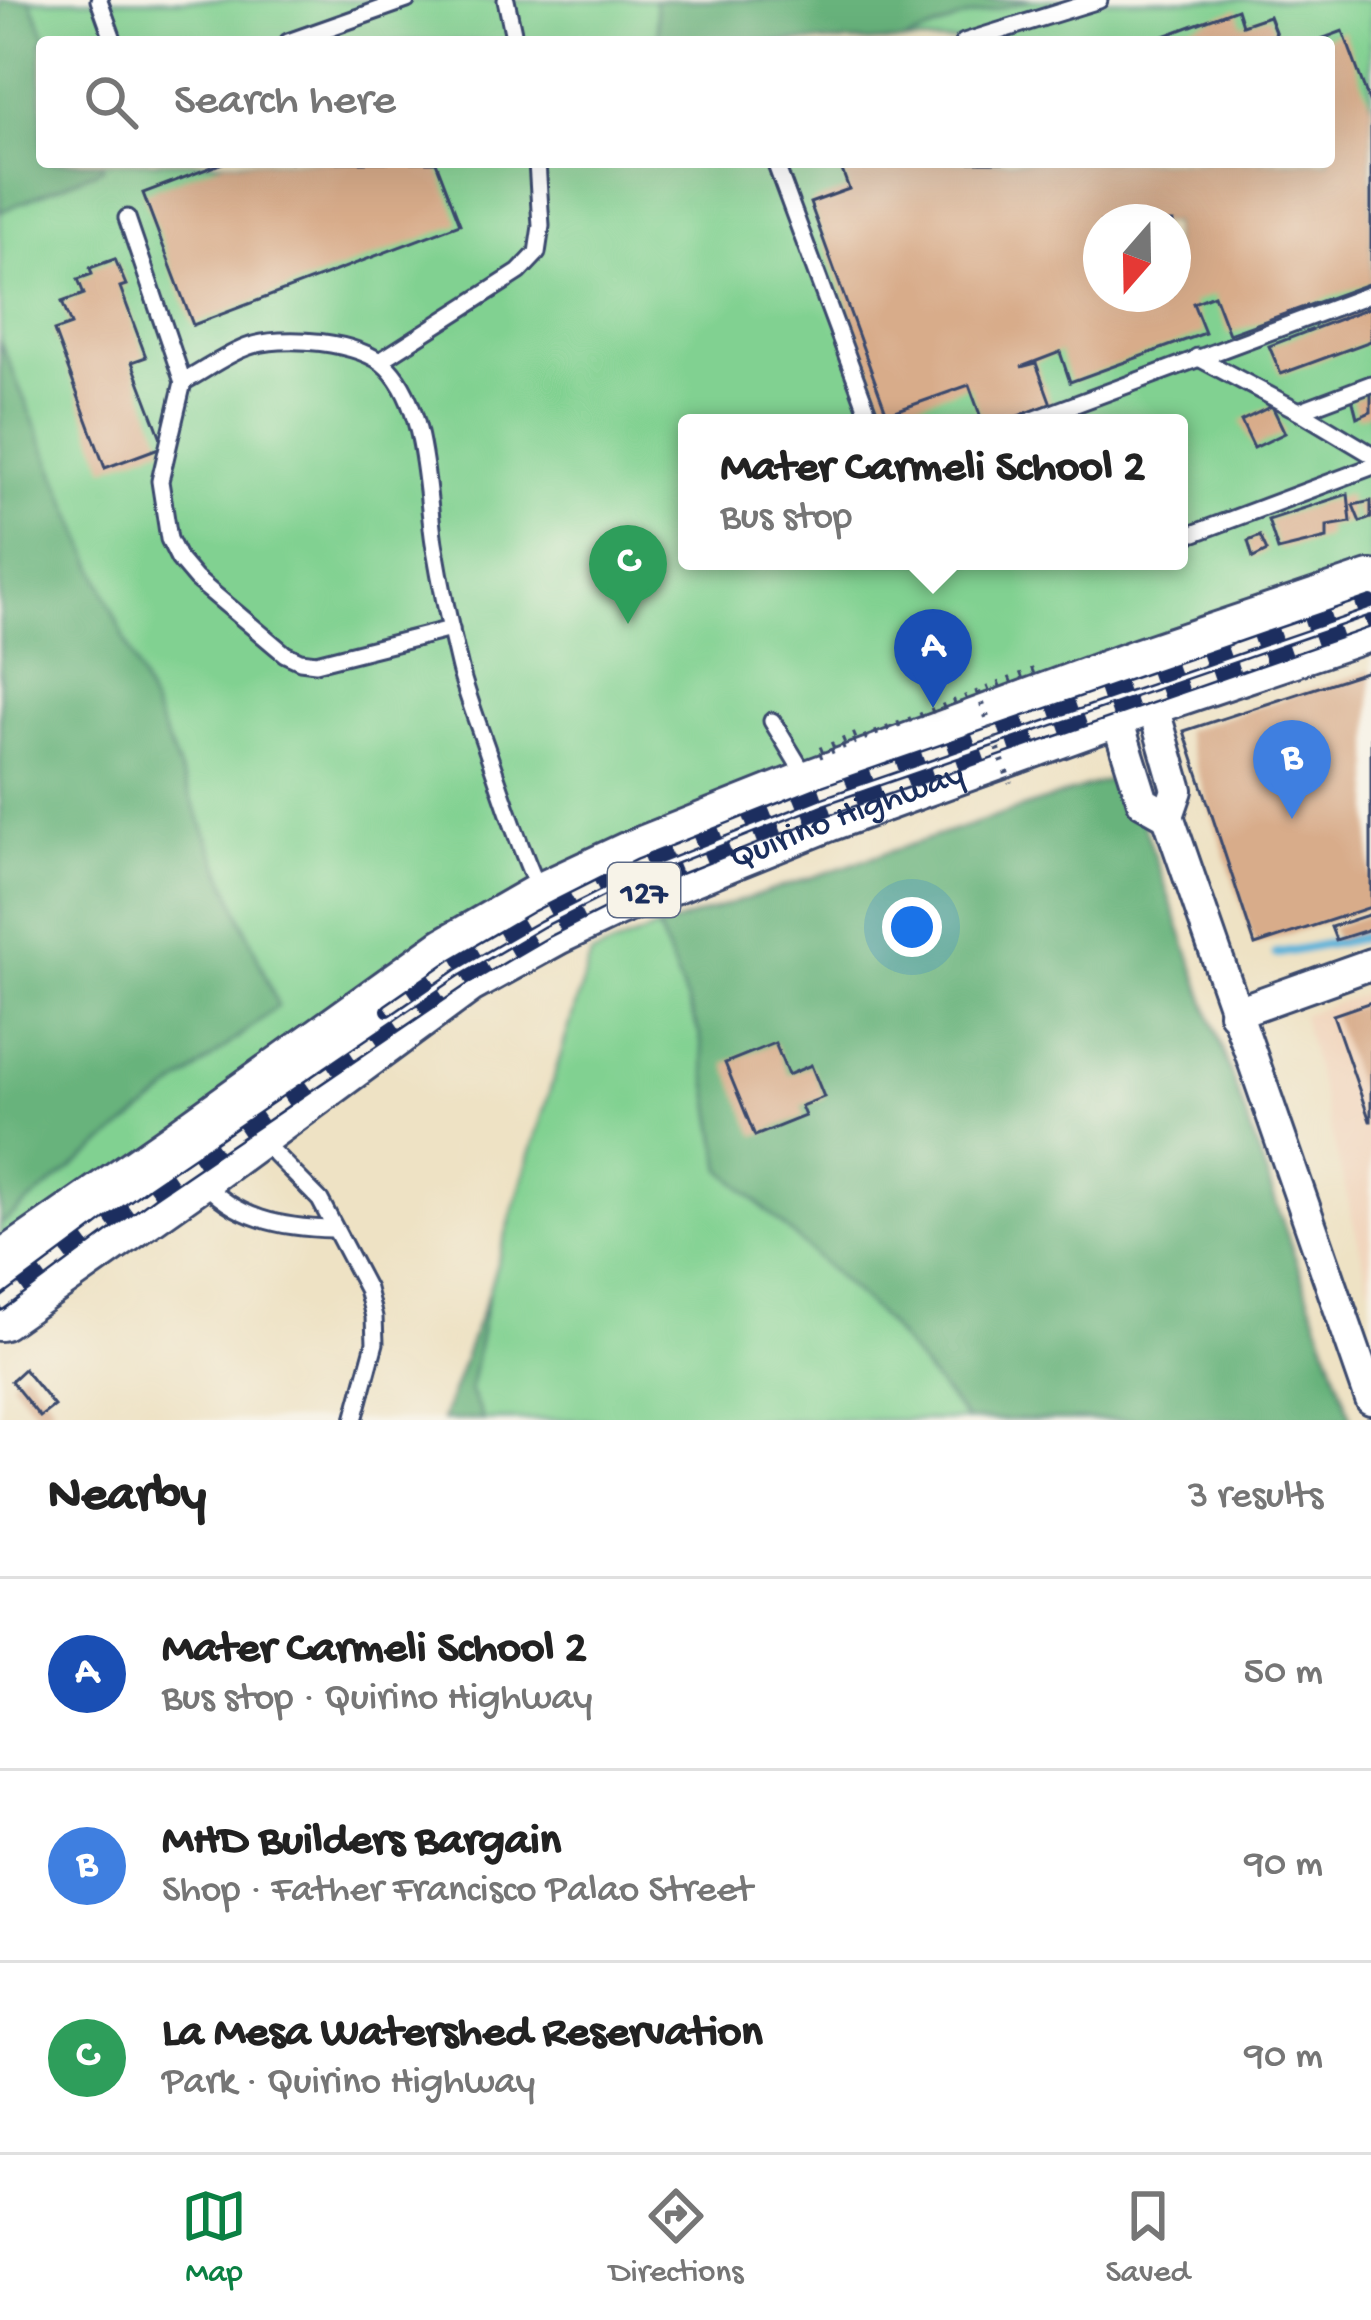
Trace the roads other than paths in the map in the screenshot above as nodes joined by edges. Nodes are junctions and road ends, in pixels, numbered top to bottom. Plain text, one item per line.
1 (99, 0) edge
2 (407, 0) edge
3 (506, 0) edge
4 (1099, 0) edge
5 (112, 36) edge
6 (305, 36) edge
7 (514, 36) edge
8 (982, 36) edge
9 (537, 168) edge
10 (777, 168) edge
11 (127, 218) dead end
12 (1371, 294) edge
13 (1197, 357) junction
14 (380, 361) junction
15 (183, 382) junction
16 (1371, 385) edge
17 (1300, 411) junction
18 (869, 414) edge
19 (1048, 414) edge
20 (1371, 454) edge
21 (1371, 467) edge
22 (1195, 533) dead end
23 (1371, 585) edge
24 (1371, 626) edge
25 (451, 629) junction
26 (1128, 688) junction
27 (772, 721) dead end
28 (819, 800) junction
29 (549, 914) junction
30 (1371, 964) edge
31 (1234, 1012) junction
32 (256, 1134) junction
33 (199, 1176) junction
34 (333, 1229) junction
35 (0, 1268) edge
36 (0, 1316) edge
37 (1371, 1399) edge
38 (354, 1420) edge

1 - 5 lane
2 - 6 lane
3 - 7 lane
4 - 8 lane
9 - 14 lane
10 - 18 lane
11 - 15 lane
12 - 13 lane
13 - 17 lane
13 - 19 lane
14 - 15 lane
14 - 25 lane
15 - 25 lane
16 - 17 lane
17 - 20 lane
21 - 22 lane
23 - 26 main road, Quirino Highway / 127
24 - 26 main road, Quirino Highway / 127
25 - 29 lane
26 - 28 main road, Quirino Highway / 127
26 - 31 street
27 - 28 lane
28 - 29 main road, Quirino Highway / 127
29 - 32 main road, Quirino Highway / 127
29 - 35 main road, Quirino Highway / 127
30 - 31 street
31 - 37 street
32 - 33 main road, Quirino Highway / 127
32 - 34 lane
33 - 34 lane
33 - 36 main road, Quirino Highway / 127
34 - 38 lane

